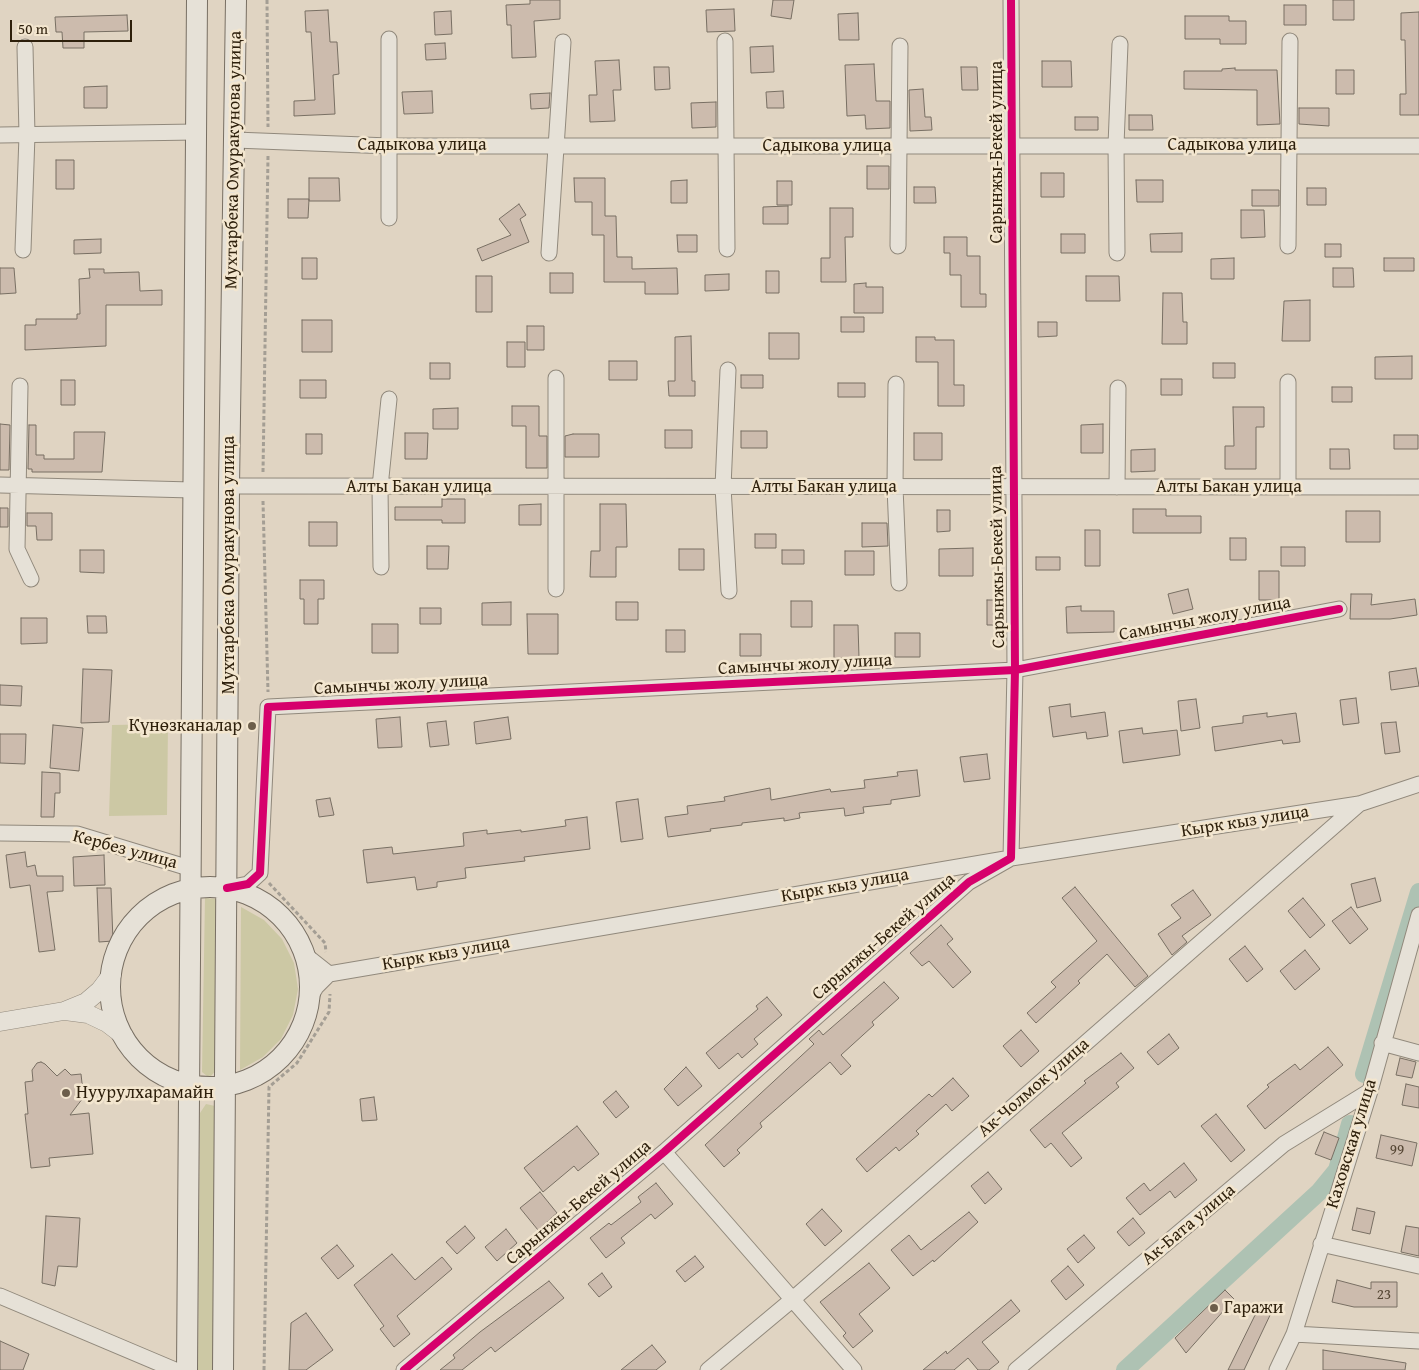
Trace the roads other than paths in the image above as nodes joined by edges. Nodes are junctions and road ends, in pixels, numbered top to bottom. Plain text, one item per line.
1 (197, 0) edge
2 (236, 0) edge
3 (1011, 0) edge
4 (389, 39) dead end
5 (725, 41) dead end
6 (1290, 41) dead end
7 (563, 42) dead end
8 (1120, 44) dead end
9 (25, 46) dead end
10 (900, 46) dead end
11 (196, 132) junction
12 (0, 135) edge
13 (27, 135) junction
14 (235, 140) junction
15 (1012, 144) junction
16 (558, 145) junction
17 (1116, 145) junction
18 (1288, 145) junction
19 (389, 146) junction
20 (725, 146) junction
21 (899, 146) junction
22 (1419, 146) edge
23 (389, 218) dead end
24 (898, 246) dead end
25 (1288, 246) dead end
26 (727, 249) dead end
27 (23, 250) dead end
28 (1117, 252) dead end
29 (549, 254) dead end
30 (728, 370) dead end
31 (556, 378) dead end
32 (1288, 382) dead end
33 (896, 384) dead end
34 (20, 386) dead end
35 (1118, 388) dead end
36 (390, 399) dead end
37 (0, 485) edge
38 (18, 485) junction
39 (229, 486) junction
40 (380, 487) junction
41 (556, 487) junction
42 (723, 487) junction
43 (895, 487) junction
44 (1012, 487) junction
45 (1117, 487) junction
46 (1288, 487) junction
47 (1419, 487) edge
48 (192, 490) junction
49 (381, 567) dead end
50 (30, 579) dead end
51 (899, 583) dead end
52 (556, 589) dead end
53 (729, 591) dead end
54 (1339, 609) dead end
55 (1014, 670) junction
56 (1419, 784) edge
57 (1359, 804) junction
58 (0, 833) edge
59 (1011, 858) junction
60 (190, 868) junction
61 (227, 888) junction
62 (190, 889) junction
63 (1419, 915) edge
64 (305, 955) junction
65 (112, 974) junction
66 (329, 974) junction
67 (309, 999) junction
68 (64, 1011) junction
69 (0, 1022) edge
70 (124, 1036) junction
71 (1382, 1043) junction
72 (1419, 1053) edge
73 (188, 1084) junction
74 (224, 1086) junction
75 (1370, 1091) junction
76 (664, 1152) junction
77 (1321, 1244) junction
78 (1419, 1266) edge
79 (0, 1296) edge
80 (793, 1299) junction
81 (1294, 1334) junction
82 (1419, 1341) edge
83 (175, 1370) edge
84 (187, 1370) edge
85 (223, 1370) edge
86 (404, 1370) edge
87 (708, 1370) edge
88 (854, 1370) edge
89 (1016, 1370) edge
90 (1277, 1370) edge

1 - 11 main road, Мухтарбека Омуракунова улица
2 - 14 main road, Мухтарбека Омуракунова улица
3 - 15 street, Сарынжы-Бекей улица
4 - 19 street
5 - 20 street
6 - 18 street
7 - 16 street
8 - 17 street
9 - 13 street
10 - 21 street
11 - 13 street
11 - 48 main road, Мухтарбека Омуракунова улица
12 - 13 street
13 - 27 street
14 - 19 street, Садыкова улица
14 - 39 main road, Мухтарбека Омуракунова улица
15 - 17 street, Садыкова улица
15 - 21 street, Садыкова улица
15 - 44 street, Сарынжы-Бекей улица
16 - 19 street, Садыкова улица
16 - 20 street, Садыкова улица
16 - 29 street
17 - 18 street, Садыкова улица
17 - 28 street
18 - 22 street, Садыкова улица
18 - 25 street
19 - 23 street
20 - 21 street, Садыкова улица
20 - 26 street
21 - 24 street
30 - 42 street
31 - 41 street
32 - 46 street
33 - 43 street
34 - 38 street
35 - 45 street
36 - 40 street
37 - 38 street
38 - 48 street
38 - 50 street
39 - 40 street, Алты Бакан улица
39 - 61 main road, Мухтарбека Омуракунова улица
40 - 41 street, Алты Бакан улица
40 - 49 street
41 - 42 street, Алты Бакан улица
41 - 52 street
42 - 43 street, Алты Бакан улица
42 - 53 street
43 - 44 street, Алты Бакан улица
43 - 51 street
44 - 45 street, Алты Бакан улица
44 - 55 street, Сарынжы-Бекей улица
45 - 46 street, Алты Бакан улица
46 - 47 street, Алты Бакан улица
48 - 60 main road, Мухтарбека Омуракунова улица
54 - 55 street, Самынчы жолу улица
55 - 59 street, Сарынжы-Бекей улица
55 - 61 street, Самынчы жолу улица
56 - 57 street, Кырк кыз улица
57 - 59 street, Кырк кыз улица
57 - 80 street, Ак-Чолмок улица
58 - 60 street, Кербез улица
59 - 66 street, Кырк кыз улица
59 - 76 street, Сарынжы-Бекей улица
60 - 62 main road, Мухтарбека Омуракунова улица
61 - 62 main road
61 - 64 main road
61 - 74 main road, Мухтарбека Омуракунова улица
62 - 65 main road
62 - 73 main road, Мухтарбека Омуракунова улица
63 - 71 street, Каховская улица
64 - 66 street
64 - 67 main road
65 - 68 street
65 - 70 main road
66 - 67 street
67 - 74 main road
68 - 69 street
68 - 70 street
70 - 73 main road
71 - 72 street
71 - 75 street, Каховская улица
73 - 74 main road
73 - 84 main road, Мухтарбека Омуракунова улица
74 - 85 main road, Мухтарбека Омуракунова улица
75 - 77 street, Каховская улица
75 - 89 street, Ак-Бата улица
76 - 80 street
76 - 86 street, Сарынжы-Бекей улица
77 - 78 street
77 - 81 street, Каховская улица
79 - 83 street
80 - 87 street, Ак-Чолмок улица
80 - 88 street
81 - 82 street
81 - 90 street, Каховская улица

